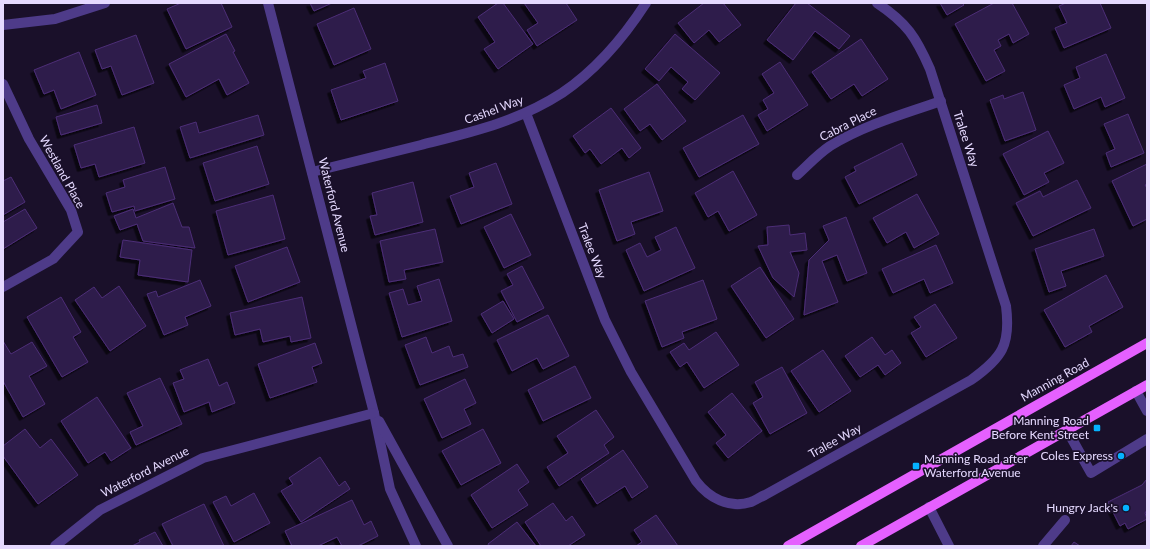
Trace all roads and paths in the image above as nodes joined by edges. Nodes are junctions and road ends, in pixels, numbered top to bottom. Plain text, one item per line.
1 (106, 3) edge
2 (268, 3) edge
3 (645, 3) edge
4 (877, 3) edge
5 (3, 25) edge
6 (3, 84) edge
7 (941, 101) junction
8 (526, 113) junction
9 (312, 172) junction
10 (798, 175) dead end
11 (3, 287) edge
12 (1147, 343) edge
13 (1147, 385) edge
14 (1136, 391) junction
15 (1147, 411) edge
16 (374, 413) junction
17 (1067, 430) junction
18 (1147, 439) edge
19 (929, 507) junction
20 (1064, 520) dead end
21 (55, 546) edge
22 (416, 546) edge
23 (448, 546) edge
24 (788, 546) edge
25 (860, 546) edge
26 (949, 546) edge
27 (1042, 546) edge

1 - 5 street
2 - 9 street, Waterford Avenue
3 - 8 street, Cashel Way
4 - 7 street, Tralee Way
6 - 11 street, Westland Place
7 - 8 street, Tralee Way
7 - 10 street, Cabra Place
8 - 9 street, Cashel Way
9 - 16 street, Waterford Avenue
12 - 24 main road, Manning Road
13 - 14 main road
14 - 15 street
14 - 17 main road
16 - 21 street, Waterford Avenue
16 - 22 street, Waterford Avenue
16 - 23 street, Waterford Avenue
17 - 18 street
17 - 19 main road
19 - 25 main road
19 - 26 street
20 - 27 street

